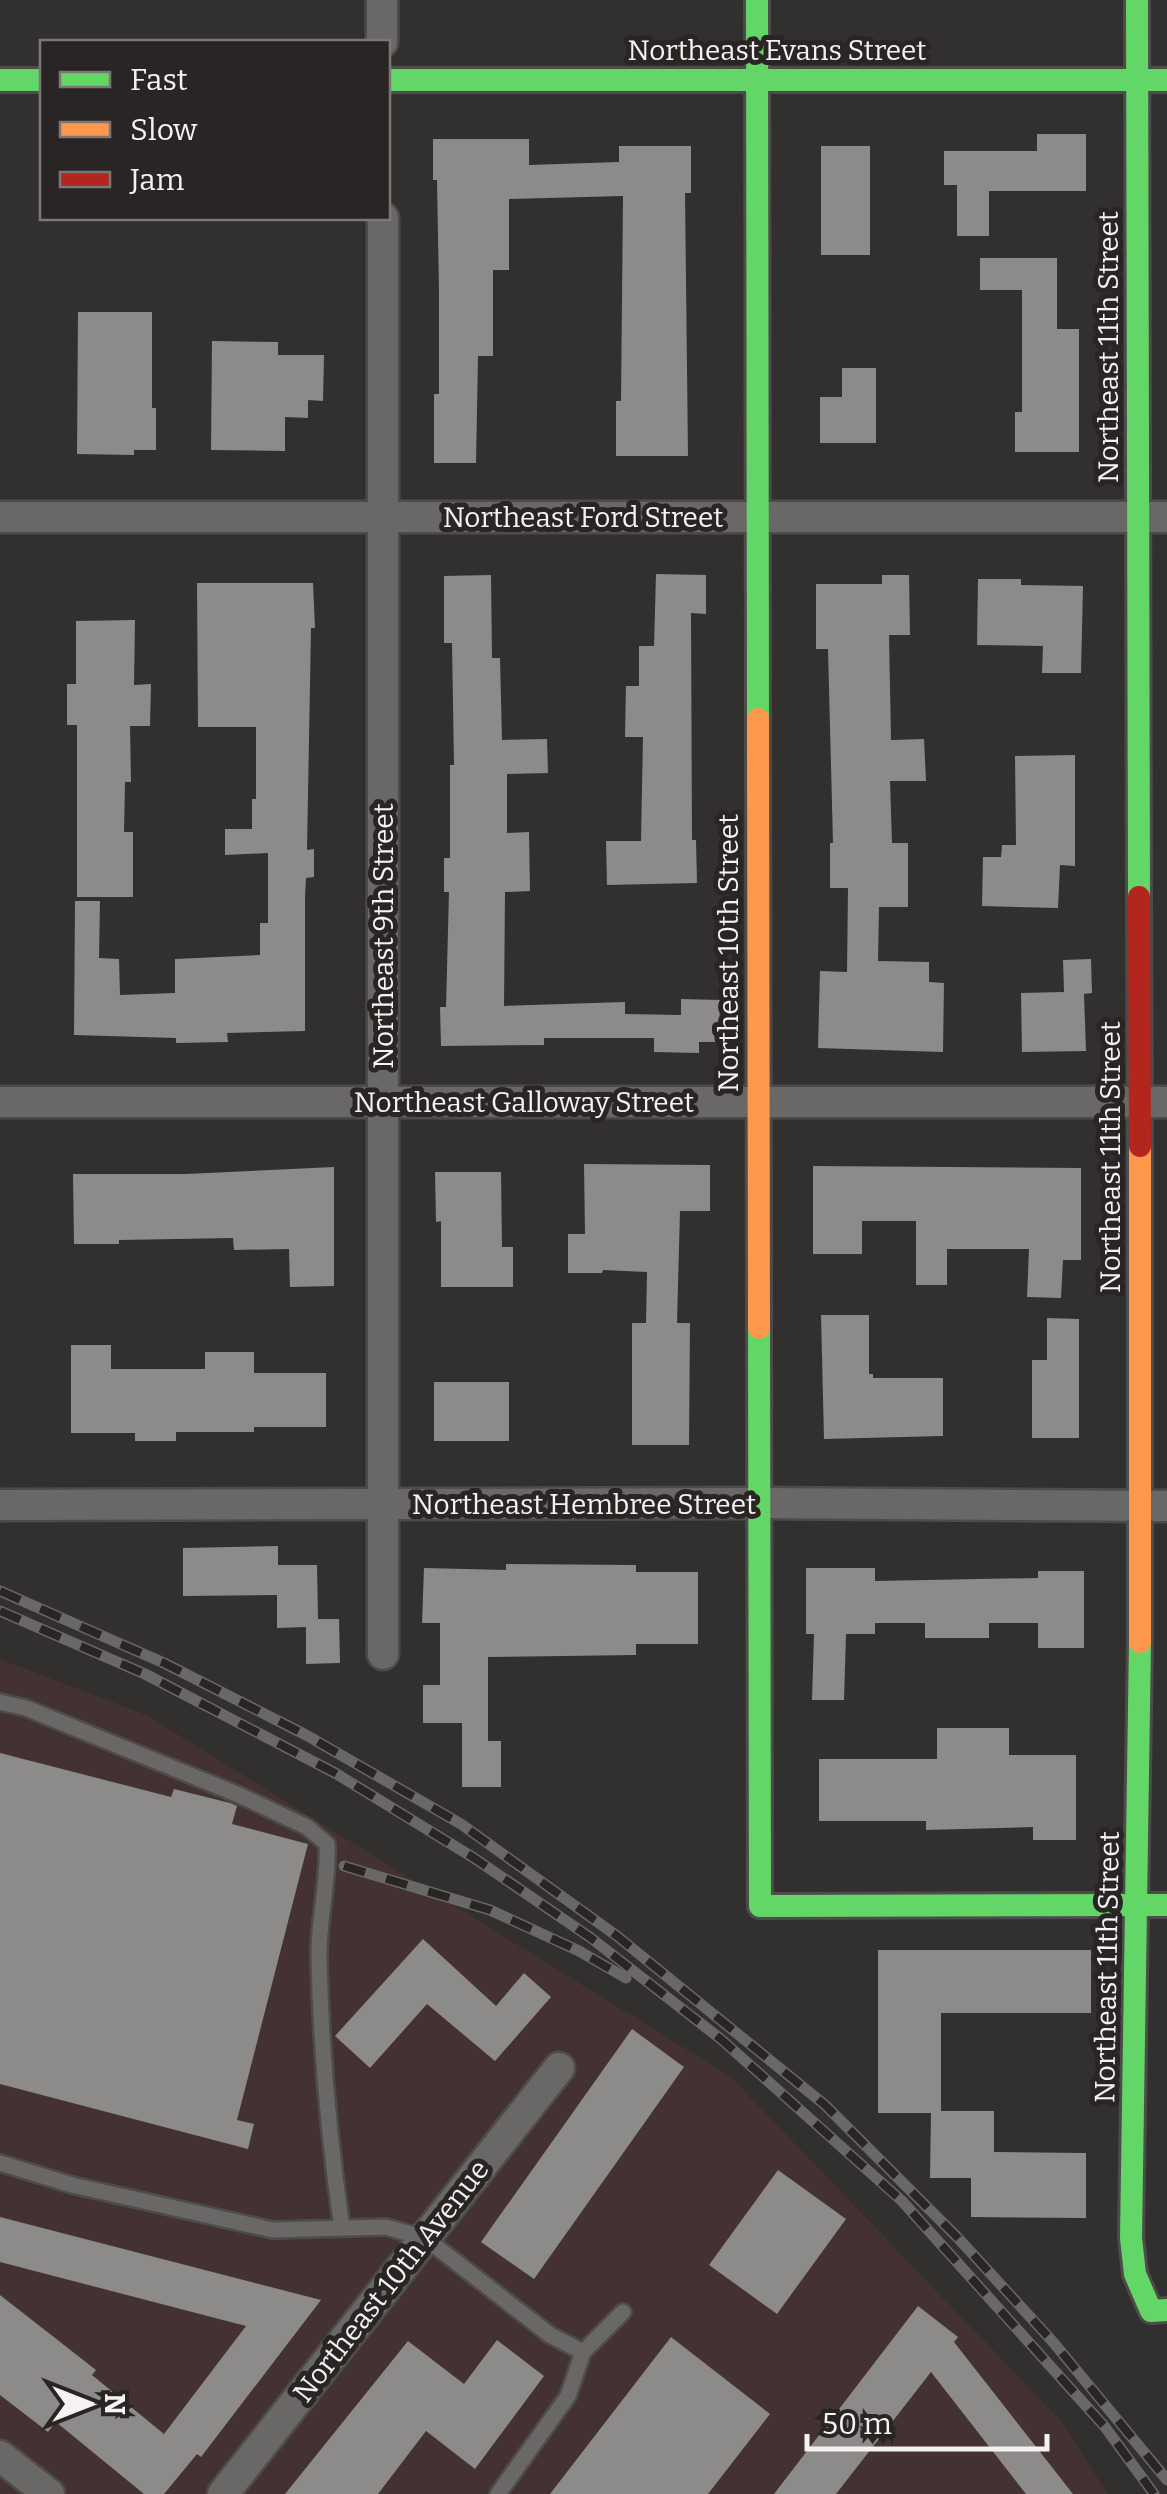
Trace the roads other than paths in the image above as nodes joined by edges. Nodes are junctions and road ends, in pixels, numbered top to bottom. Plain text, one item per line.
1 (382, 0) edge
2 (757, 0) edge
3 (1137, 0) edge
4 (382, 40) edge
5 (0, 80) edge
6 (40, 80) edge
7 (390, 80) edge
8 (757, 80) junction
9 (1136, 80) junction
10 (1167, 80) edge
11 (382, 220) edge
12 (0, 517) edge
13 (383, 517) junction
14 (758, 517) junction
15 (1153, 517) edge
16 (0, 1102) edge
17 (383, 1102) junction
18 (759, 1102) junction
19 (1154, 1102) edge
20 (759, 1503) junction
21 (0, 1505) edge
22 (383, 1506) junction
23 (1154, 1506) edge
24 (383, 1654) dead end
25 (0, 1702) edge
26 (1139, 1904) junction
27 (1167, 1904) edge
28 (559, 2068) dead end
29 (0, 2163) edge
30 (342, 2228) junction
31 (425, 2238) junction
32 (1159, 2310) edge
33 (623, 2312) dead end
34 (583, 2352) junction
35 (0, 2456) edge
36 (49, 2494) edge
37 (223, 2494) edge
38 (498, 2494) edge

1 - 4 street
2 - 8 street, Northeast 10th Street
3 - 9 street, Northeast 11th Street
5 - 6 street
7 - 8 street, Northeast Evans Street
8 - 9 street, Northeast Evans Street
8 - 14 street, Northeast 10th Street
9 - 10 street, Northeast Evans Street
9 - 15 street, Northeast 11th Street
11 - 13 street, Northeast 9th Street
12 - 13 street, Northeast Ford Street
13 - 14 street, Northeast Ford Street
13 - 17 street, Northeast 9th Street
14 - 15 street, Northeast Ford Street
14 - 18 street, Northeast 10th Street
15 - 19 street, Northeast 11th Street
16 - 17 street, Northeast Galloway Street
17 - 18 street, Northeast Galloway Street
17 - 22 street, Northeast 9th Street
18 - 19 street, Northeast Galloway Street
18 - 20 street, Northeast 10th Street
19 - 23 street, Northeast 11th Street
20 - 22 street, Northeast Hembree Street
20 - 23 street, Northeast Hembree Street
20 - 26 street, Northeast 10th Street
21 - 22 street, Northeast Hembree Street
22 - 24 street, Northeast 9th Street
23 - 26 street, Northeast 11th Street
25 - 30 lane
26 - 27 street
26 - 32 street, Northeast 11th Street
28 - 31 street, Northeast 10th Avenue
29 - 30 lane
30 - 31 lane
31 - 34 lane
31 - 37 street, Northeast 10th Avenue
33 - 34 lane
34 - 38 lane
35 - 36 street

